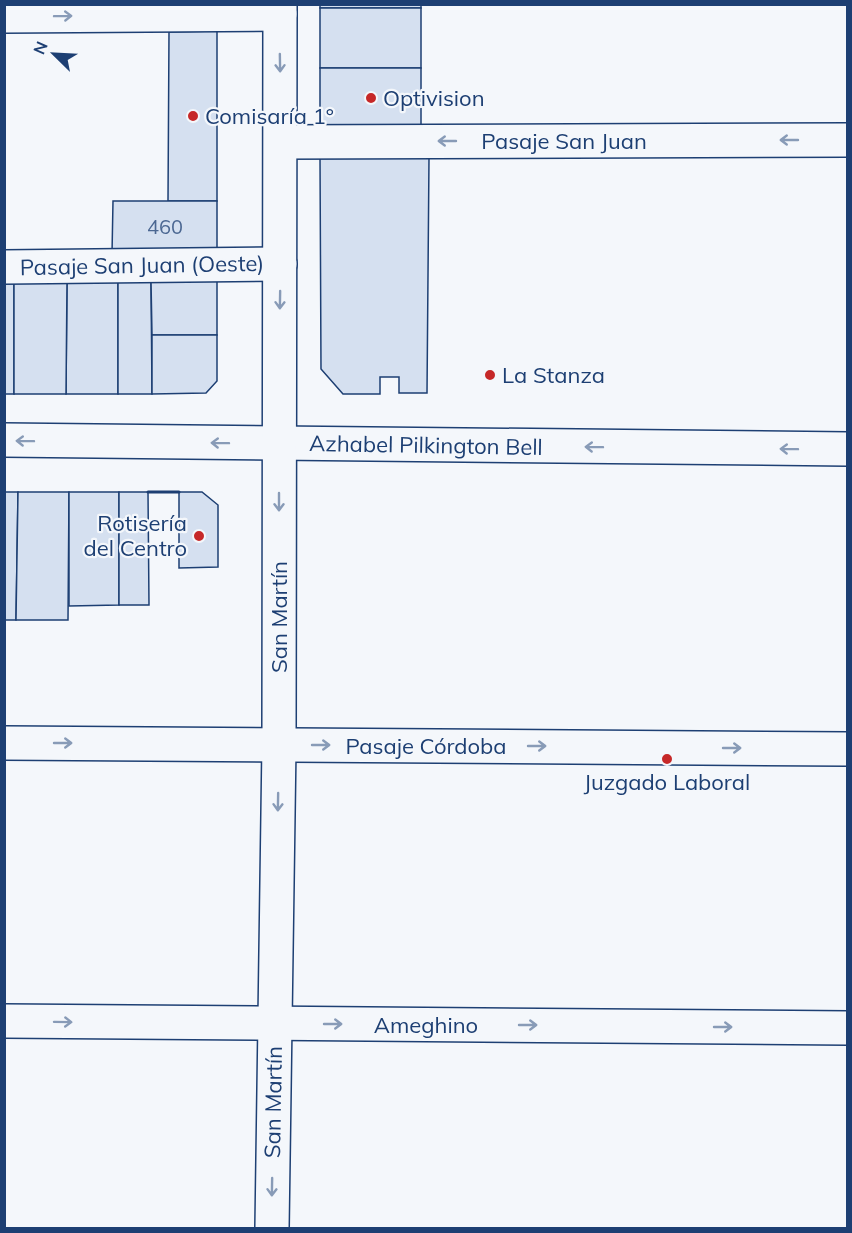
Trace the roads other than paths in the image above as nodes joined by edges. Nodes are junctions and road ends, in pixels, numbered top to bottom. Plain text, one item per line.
1 (280, 9) edge
2 (4, 16) edge
3 (848, 140) edge
4 (281, 142) junction
5 (280, 264) junction
6 (4, 267) edge
7 (4, 440) edge
8 (279, 443) junction
9 (848, 449) edge
10 (4, 743) edge
11 (279, 745) junction
12 (848, 749) edge
13 (4, 1021) edge
14 (275, 1024) junction
15 (848, 1028) edge
16 (272, 1228) edge

2 -> 1 street
1 -> 4 street, San Martín
3 -> 4 street, Pasaje San Juan
4 - 5 street, San Martín
5 - 6 street, Pasaje San Juan (Oeste)
5 -> 8 street, San Martín
8 -> 7 street, Azhabel Pilkington Bell
9 -> 8 street, Azhabel Pilkington Bell
8 -> 11 street, San Martín
10 -> 11 street, Pasaje Córdoba
11 -> 12 street, Pasaje Córdoba
11 -> 14 street, San Martín
13 -> 14 street, Ameghino
14 -> 15 street, Ameghino
14 -> 16 street, San Martín

